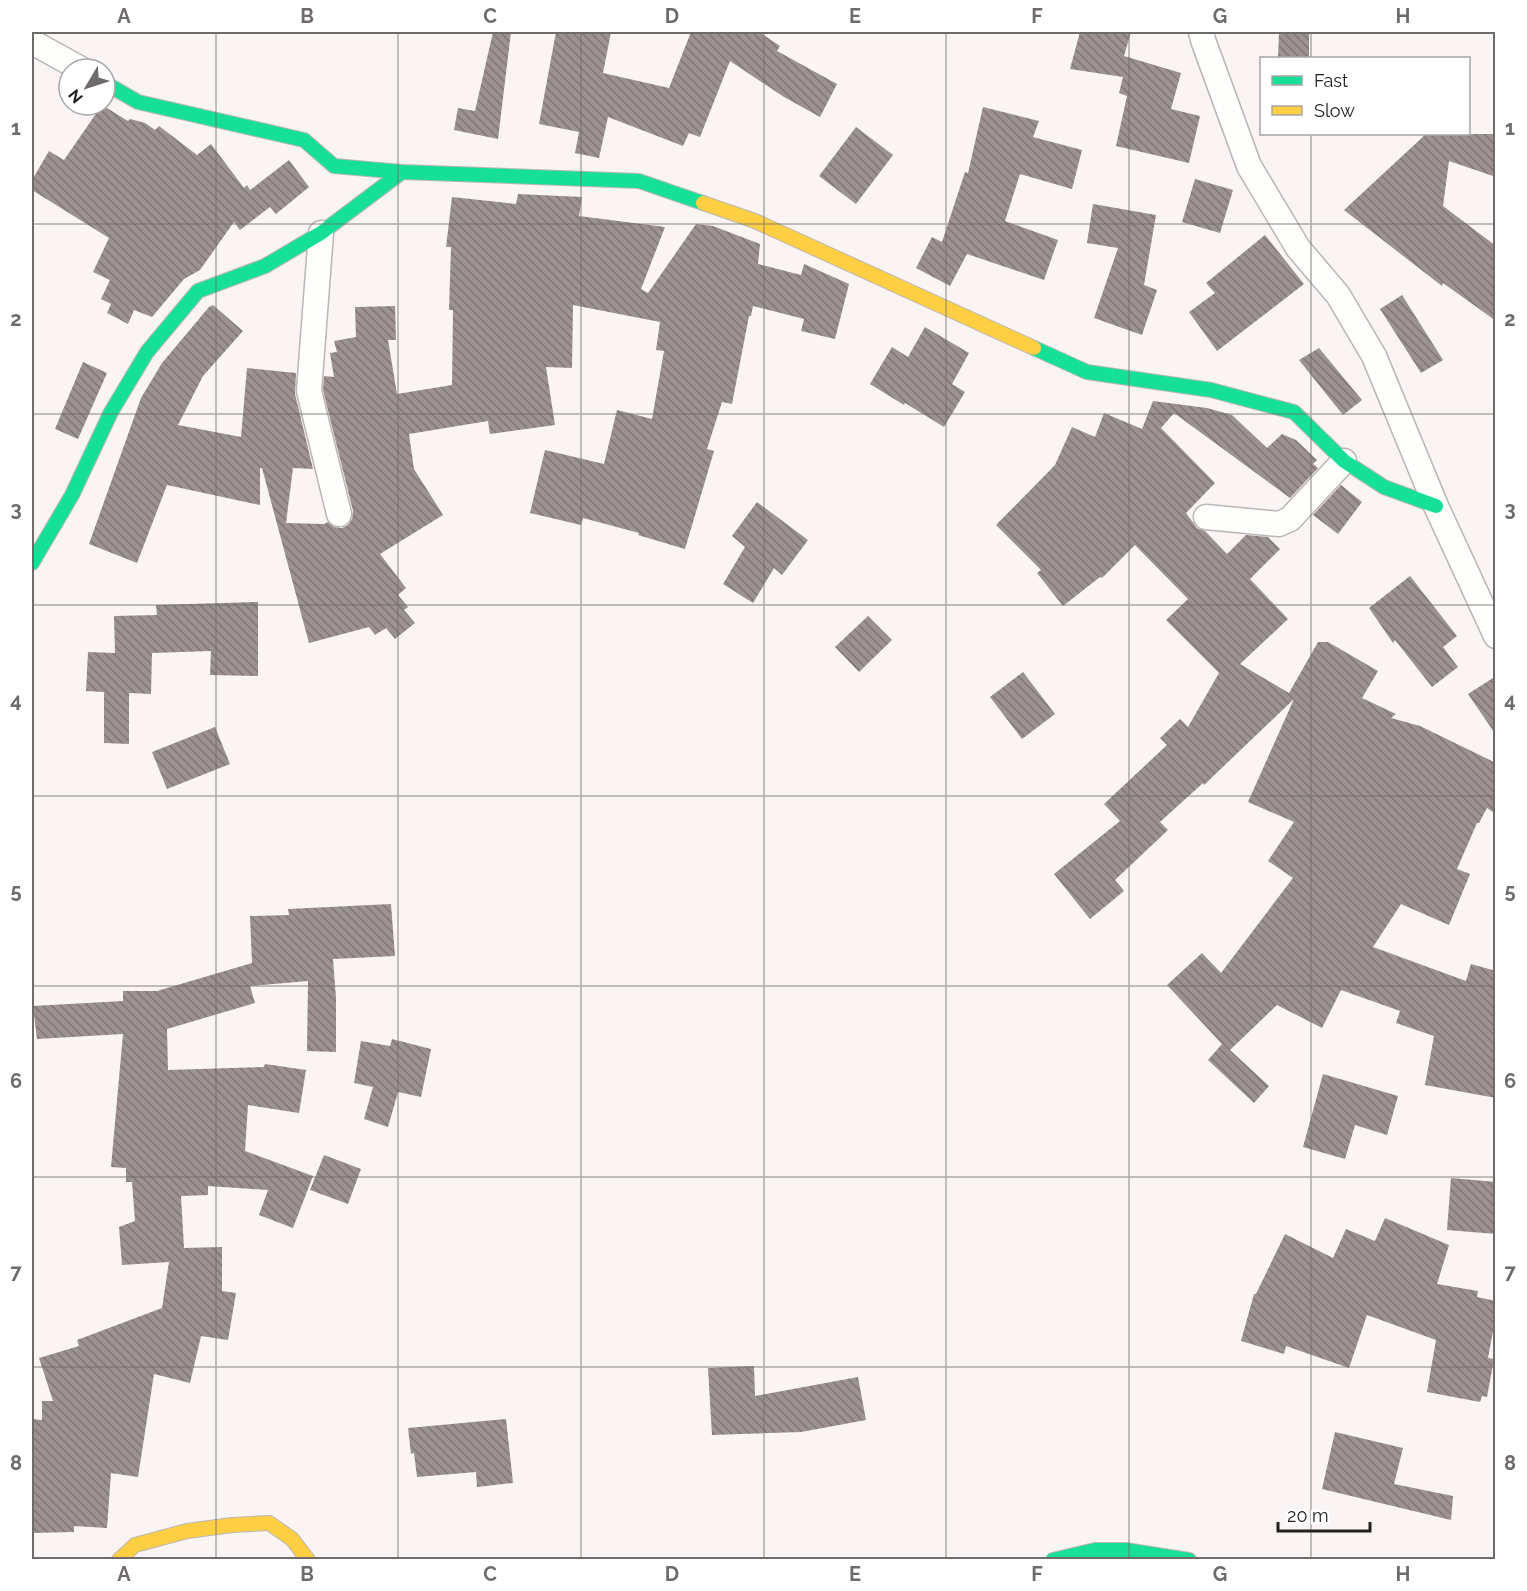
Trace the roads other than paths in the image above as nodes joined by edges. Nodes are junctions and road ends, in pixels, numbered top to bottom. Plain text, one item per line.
1 (1201, 32) edge
2 (32, 42) edge
3 (59, 57) edge
4 (117, 90) edge
5 (402, 172) junction
6 (321, 233) junction
7 (1344, 461) junction
8 (1436, 506) junction
9 (339, 514) dead end
10 (1206, 517) dead end
11 (32, 563) edge
12 (1493, 623) edge
13 (119, 1560) edge
14 (308, 1560) edge
15 (1053, 1560) edge
16 (1189, 1560) edge

1 - 8 street
2 - 3 street
4 - 5 street
5 - 6 street
5 - 7 street
6 - 9 street
6 - 11 street
7 - 8 street
7 - 10 street
8 - 12 street
13 - 14 street
15 - 16 street

